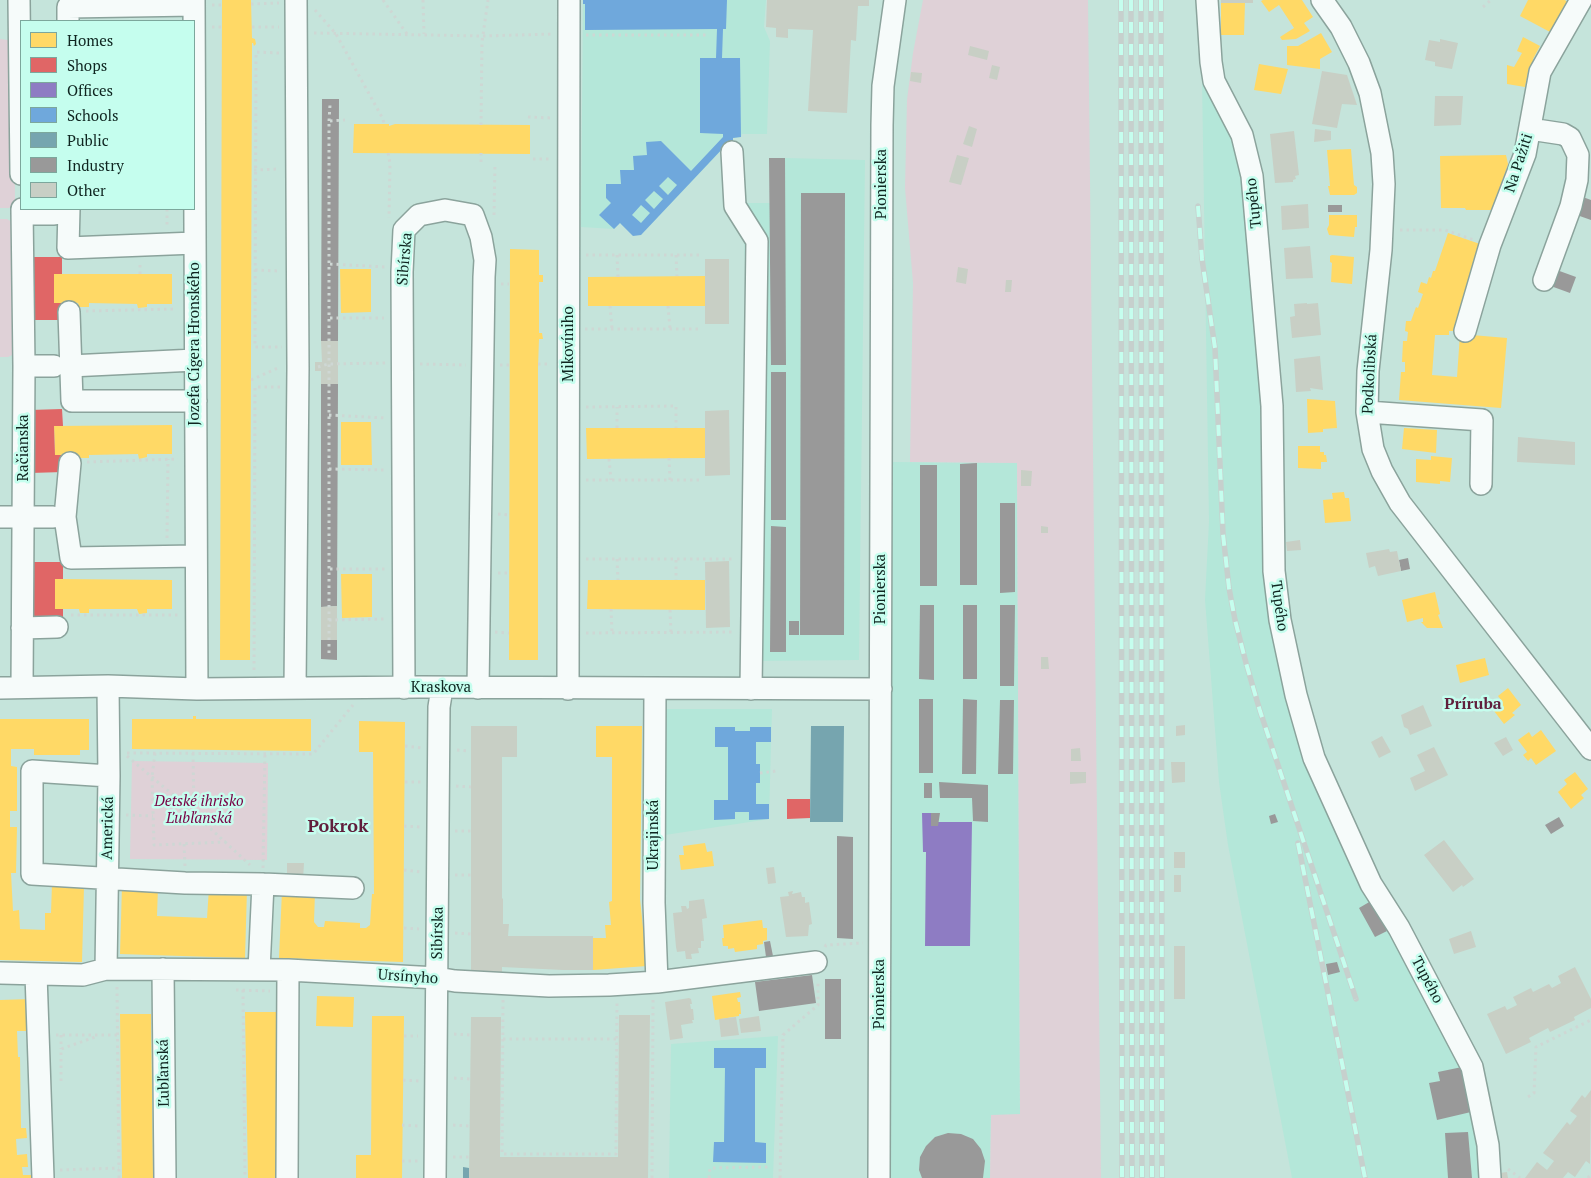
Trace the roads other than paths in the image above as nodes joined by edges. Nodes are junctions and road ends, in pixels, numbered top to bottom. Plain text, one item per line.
1 (19, 0) edge
2 (569, 0) edge
3 (895, 0) edge
4 (1207, 0) edge
5 (1322, 0) edge
6 (1581, 0) edge
7 (194, 3) edge
8 (298, 3) edge
9 (68, 20) edge
10 (194, 20) edge
11 (20, 87) edge
12 (1530, 129) junction
13 (732, 152) dead end
14 (195, 210) edge
15 (22, 211) edge
16 (61, 211) edge
17 (195, 243) junction
18 (1544, 280) dead end
19 (69, 312) road end
20 (1465, 331) dead end
21 (195, 360) junction
22 (24, 366) junction
23 (62, 366) junction
24 (196, 401) junction
25 (1367, 412) junction
26 (70, 463) road end
27 (1481, 484) dead end
28 (0, 517) edge
29 (23, 517) junction
30 (53, 517) dead end
31 (196, 556) junction
32 (62, 621) road end
33 (22, 628) junction
34 (108, 686) junction
35 (22, 687) junction
36 (0, 688) edge
37 (295, 688) junction
38 (404, 688) junction
39 (442, 688) junction
40 (478, 688) junction
41 (568, 688) junction
42 (198, 689) junction
43 (655, 689) junction
44 (751, 689) junction
45 (881, 689) junction
46 (1591, 749) edge
47 (109, 776) junction
48 (108, 877) junction
49 (263, 884) junction
50 (353, 888) dead end
51 (820, 959) road end
52 (163, 969) junction
53 (259, 970) junction
54 (288, 970) junction
55 (0, 973) edge
56 (36, 974) junction
57 (112, 978) junction
58 (437, 978) junction
59 (655, 988) junction
60 (43, 1174) edge
61 (427, 1174) edge
62 (165, 1178) edge
63 (287, 1178) edge
64 (879, 1178) edge
65 (1490, 1178) edge

1 - 11 street
2 - 41 street, Mikovíniho
3 - 45 street, Pionierska
4 - 65 street, Tupého
5 - 25 street, Podkolibská
6 - 12 street, Na Pažiti
7 - 9 street
7 - 10 street, Jozefa Cígera Hronského
8 - 37 street
12 - 18 street
12 - 20 street, Na Pažiti
13 - 44 street
14 - 17 street, Jozefa Cígera Hronského
15 - 16 street
15 - 22 street, Račianska
16 - 17 street
17 - 21 street, Jozefa Cígera Hronského
19 - 23 street
21 - 23 street
21 - 24 street, Jozefa Cígera Hronského
22 - 23 street
22 - 29 street, Račianska
23 - 24 street
24 - 31 street, Jozefa Cígera Hronského
25 - 27 street
25 - 46 street, Podkolibská
26 - 31 street
28 - 29 street
29 - 30 street
29 - 33 street, Račianska
31 - 42 street, Jozefa Cígera Hronského
32 - 33 street
33 - 35 street, Račianska
34 - 35 street, Kraskova
34 - 42 street, Kraskova
34 - 47 street, Americká
35 - 36 street, Kraskova
37 - 38 street, Kraskova
37 - 42 street, Kraskova
38 - 39 street, Kraskova
38 - 40 street, Sibírska
39 - 40 street, Kraskova
39 - 58 street, Sibírska
40 - 41 street, Kraskova
41 - 43 street, Kraskova
43 - 44 street, Kraskova
43 - 59 street, Ukrajinská
44 - 45 street, Kraskova
45 - 64 street, Pionierska
47 - 48 street, Americká
47 - 48 street
48 - 49 street
48 - 57 street, Americká
49 - 50 street
49 - 53 street
51 - 59 street, Ursínyho
52 - 53 street, Ursínyho
52 - 57 street, Ursínyho
52 - 62 street, Ľubľanská
53 - 54 street, Ursínyho
54 - 58 street, Ursínyho
54 - 63 street
55 - 56 street, Ursínyho
56 - 57 street, Ursínyho
56 - 60 street
58 - 59 street, Ursínyho
58 - 61 street, Sibírska

